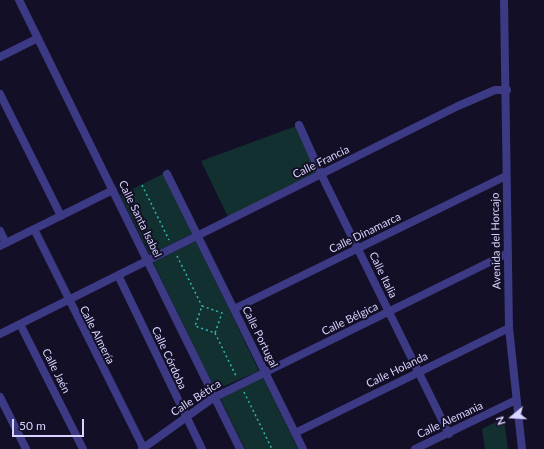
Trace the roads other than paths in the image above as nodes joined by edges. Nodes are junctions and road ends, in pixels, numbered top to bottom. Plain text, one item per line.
1 (19, 0) edge
2 (504, 0) edge
3 (38, 38) junction
4 (0, 57) edge
5 (507, 90) junction
6 (0, 94) edge
7 (299, 125) dead end
8 (167, 174) dead end
9 (321, 174) junction
10 (506, 176) junction
11 (113, 190) junction
12 (61, 216) junction
13 (34, 229) junction
14 (0, 232) edge
15 (198, 235) junction
16 (3, 244) edge
17 (358, 248) junction
18 (508, 253) junction
19 (148, 260) junction
20 (118, 275) junction
21 (68, 300) junction
22 (234, 310) junction
23 (389, 312) junction
24 (20, 324) junction
25 (509, 328) junction
26 (0, 334) edge
27 (265, 372) junction
28 (418, 372) junction
29 (0, 397) edge
30 (213, 398) junction
31 (516, 400) junction
32 (185, 418) junction
33 (295, 433) junction
34 (449, 434) junction
35 (26, 449) edge
36 (83, 449) edge
37 (143, 449) edge
38 (202, 449) edge
39 (240, 449) edge
40 (303, 449) edge
41 (415, 449) edge
42 (522, 449) edge

1 - 3 street, Calle Santa Isabel
2 - 5 street, Avenida del Horcajo
3 - 4 street
3 - 11 street, Calle Santa Isabel
5 - 9 street, Calle Francia
5 - 10 street, Avenida del Horcajo
6 - 12 street
7 - 9 street, Calle Italia
8 - 15 street, Calle Portugal
9 - 15 street, Calle Francia
9 - 17 street, Calle Italia
10 - 17 street, Calle Dinamarca
10 - 18 street, Avenida del Horcajo
11 - 12 street
11 - 19 street, Calle Santa Isabel
12 - 13 street
13 - 16 street
13 - 21 street, Calle Almería
14 - 16 street
15 - 19 street, Calle Francia
15 - 22 street, Calle Portugal
17 - 22 street, Calle Dinamarca
17 - 23 street, Calle Italia
18 - 23 street, Calle Bélgica
18 - 25 street, Avenida del Horcajo
19 - 20 street, Calle Francia
19 - 30 street, Calle Santa Isabel
20 - 21 street, Calle Francia
20 - 32 street, Calle Córdoba
21 - 24 street, Calle Francia
21 - 37 street, Calle Almería
22 - 27 street, Calle Portugal
23 - 27 street, Calle Bélgica
23 - 28 street, Calle Italia
24 - 26 street, Calle Francia
24 - 36 street, Calle Jaén
25 - 28 street, Calle Holanda
25 - 31 street, Avenida del Horcajo
27 - 30 street, Calle Bética
27 - 33 street, Calle Portugal
28 - 33 street, Calle Holanda
28 - 34 street, Calle Italia
29 - 35 street
30 - 32 street, Calle Bética
30 - 39 street, Calle Santa Isabel
31 - 34 street, Calle Alemania
31 - 42 street, Avenida del Horcajo
32 - 37 street, Calle Bética
32 - 38 street, Calle Córdoba
33 - 40 street, Calle Portugal
34 - 41 street, Calle Alemania

